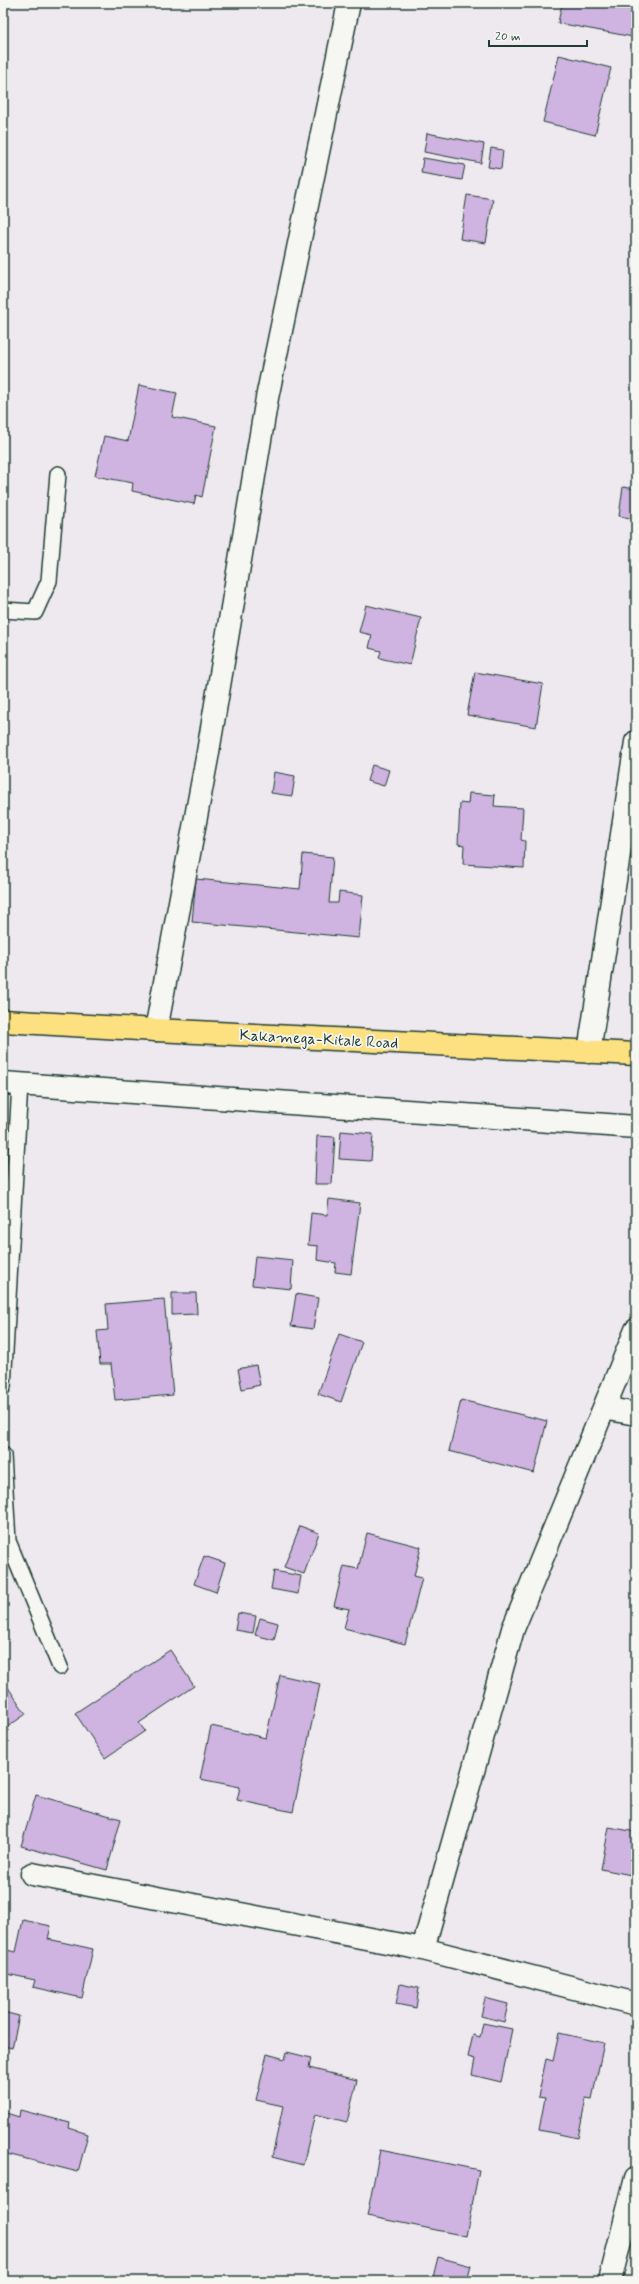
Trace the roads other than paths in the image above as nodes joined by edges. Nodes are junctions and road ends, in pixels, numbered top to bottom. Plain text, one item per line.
1 (349, 3) edge
2 (58, 474) dead end
3 (3, 610) edge
4 (636, 742) edge
5 (3, 1021) edge
6 (156, 1030) junction
7 (589, 1052) junction
8 (636, 1054) edge
9 (12, 1083) edge
10 (636, 1127) edge
11 (636, 1330) edge
12 (3, 1387) edge
13 (604, 1408) junction
14 (636, 1414) edge
15 (3, 1455) edge
16 (60, 1667) dead end
17 (32, 1874) dead end
18 (423, 1949) junction
19 (636, 2004) edge
20 (636, 2178) edge
21 (610, 2281) edge

1 - 6 street
2 - 3 lane
4 - 7 street
5 - 6 highway, Kakamega-Kitale Road
6 - 7 highway, Kakamega-Kitale Road
7 - 8 highway, Kakamega-Kitale Road
9 - 10 street
9 - 12 lane
11 - 13 street
13 - 14 street
13 - 18 street
15 - 16 lane
17 - 18 street
18 - 19 street
20 - 21 street

